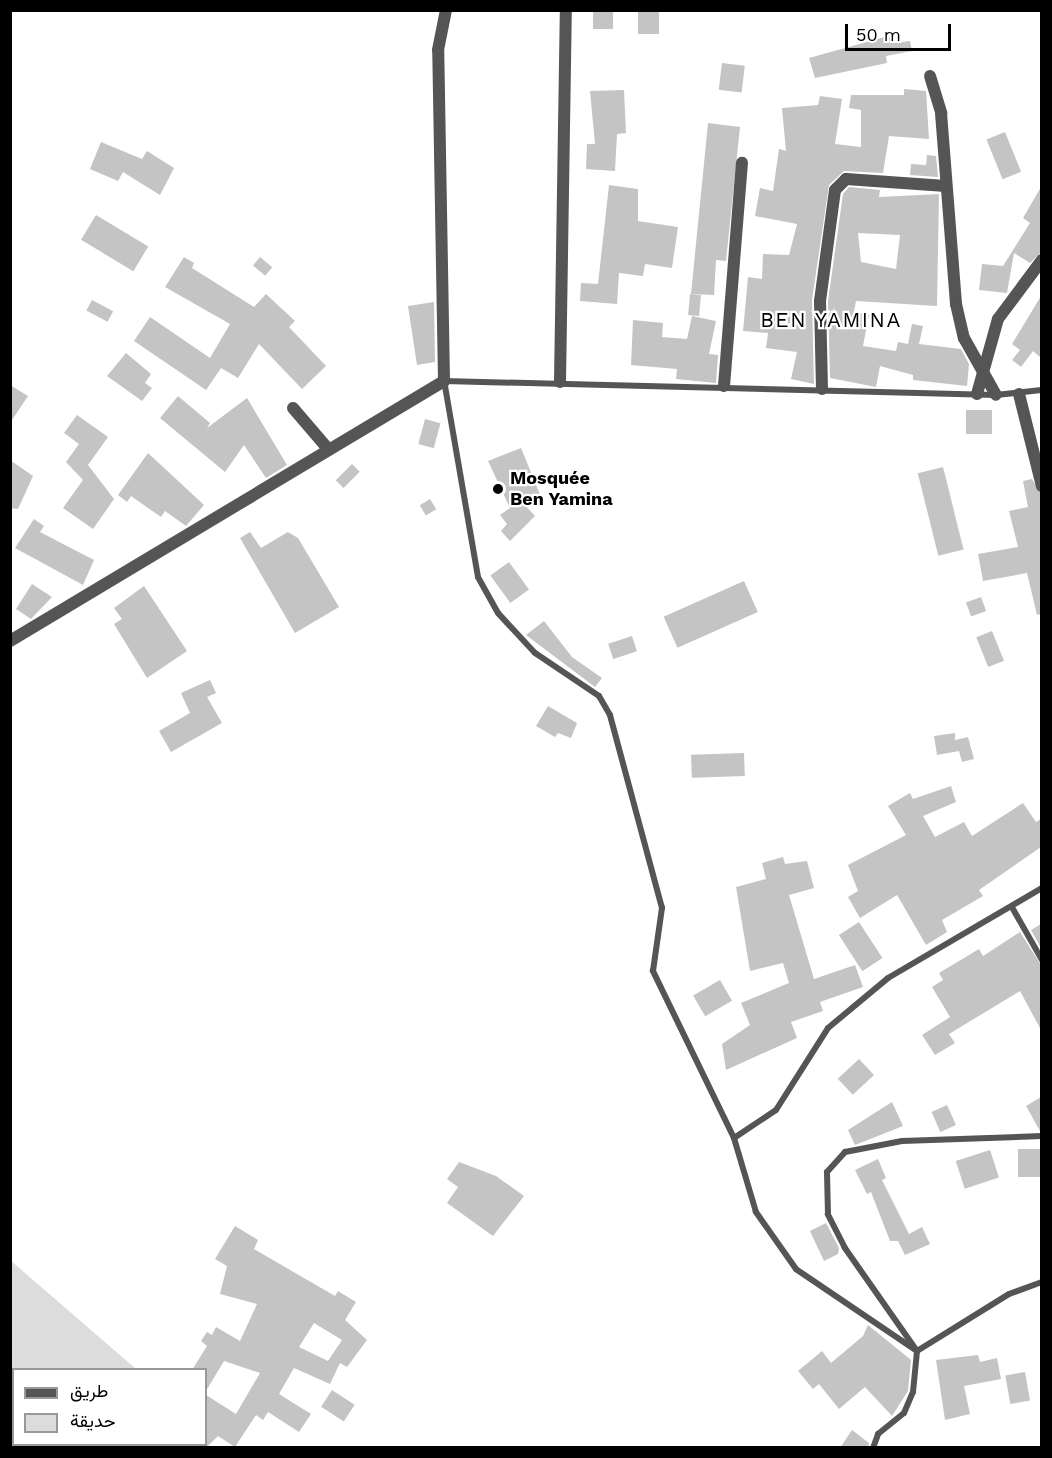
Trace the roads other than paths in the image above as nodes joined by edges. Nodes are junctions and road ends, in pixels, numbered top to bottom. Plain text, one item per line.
1 (446, 10) edge
2 (566, 10) edge
3 (930, 76) dead end
4 (742, 163) dead end
5 (946, 186) junction
6 (1041, 260) edge
7 (983, 369) junction
8 (444, 381) junction
9 (560, 382) junction
10 (724, 387) junction
11 (822, 389) junction
12 (1041, 390) edge
13 (977, 394) junction
14 (1019, 394) junction
15 (996, 395) junction
16 (293, 408) dead end
17 (329, 450) junction
18 (1041, 486) edge
19 (10, 641) edge
20 (1041, 888) edge
21 (1013, 909) junction
22 (1041, 960) edge
23 (1041, 1136) edge
24 (734, 1138) junction
25 (1041, 1282) edge
26 (917, 1351) junction
27 (873, 1448) edge

1 - 8 street
2 - 9 street
3 - 5 street
4 - 10 street
5 - 7 street
5 - 11 street
6 - 7 street
7 - 13 street
7 - 15 street
8 - 9 lane
8 - 17 street
8 - 24 lane
9 - 10 lane
10 - 11 lane
11 - 13 lane
12 - 14 lane
13 - 15 lane
14 - 15 lane
14 - 18 street
16 - 17 street
17 - 19 street
20 - 21 lane
21 - 22 lane
21 - 24 lane
23 - 26 lane
24 - 26 lane
25 - 26 lane
26 - 27 lane

